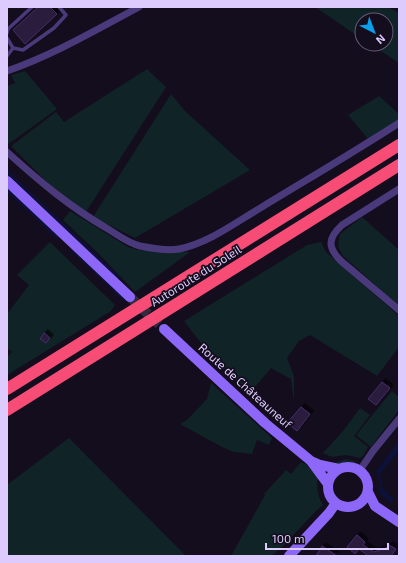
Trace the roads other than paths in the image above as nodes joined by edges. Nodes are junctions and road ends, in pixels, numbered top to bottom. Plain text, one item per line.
1 (23, 7) edge
2 (32, 7) edge
3 (59, 7) edge
4 (139, 7) edge
5 (26, 11) junction
6 (7, 33) edge
7 (7, 38) edge
8 (13, 48) junction
9 (7, 56) edge
10 (7, 71) edge
11 (399, 124) edge
12 (399, 145) edge
13 (7, 152) edge
14 (399, 165) edge
15 (7, 181) edge
16 (399, 188) edge
17 (130, 297) tunnel mouth
18 (399, 310) edge
19 (164, 329) tunnel mouth
20 (7, 389) edge
21 (7, 410) edge
22 (399, 419) edge
23 (311, 461) junction
24 (339, 469) junction
25 (360, 470) junction
26 (328, 484) junction
27 (368, 492) junction
28 (336, 503) junction
29 (357, 505) junction
30 (375, 506) junction
31 (399, 522) edge
32 (289, 556) edge

1 - 5 lane
2 - 5 lane
3 - 8 lane
4 - 10 street
5 - 6 lane
7 - 8 lane
8 - 9 lane
11 - 13 street
12 - 20 highway, Autoroute du Soleil
14 - 21 highway, Autoroute du Soleil
15 - 17 main road
16 - 18 street
19 - 23 main road, Route de Châteauneuf
22 - 25 street
23 - 24 main road, Route de Châteauneuf
23 - 26 main road, Route de Châteauneuf
24 - 25 main road, Route de Châteauneuf
24 - 26 main road
25 - 27 main road
26 - 28 main road, Route de Châteauneuf
27 - 29 main road
27 - 30 main road
28 - 29 main road
28 - 32 main road
29 - 30 main road
30 - 31 main road

